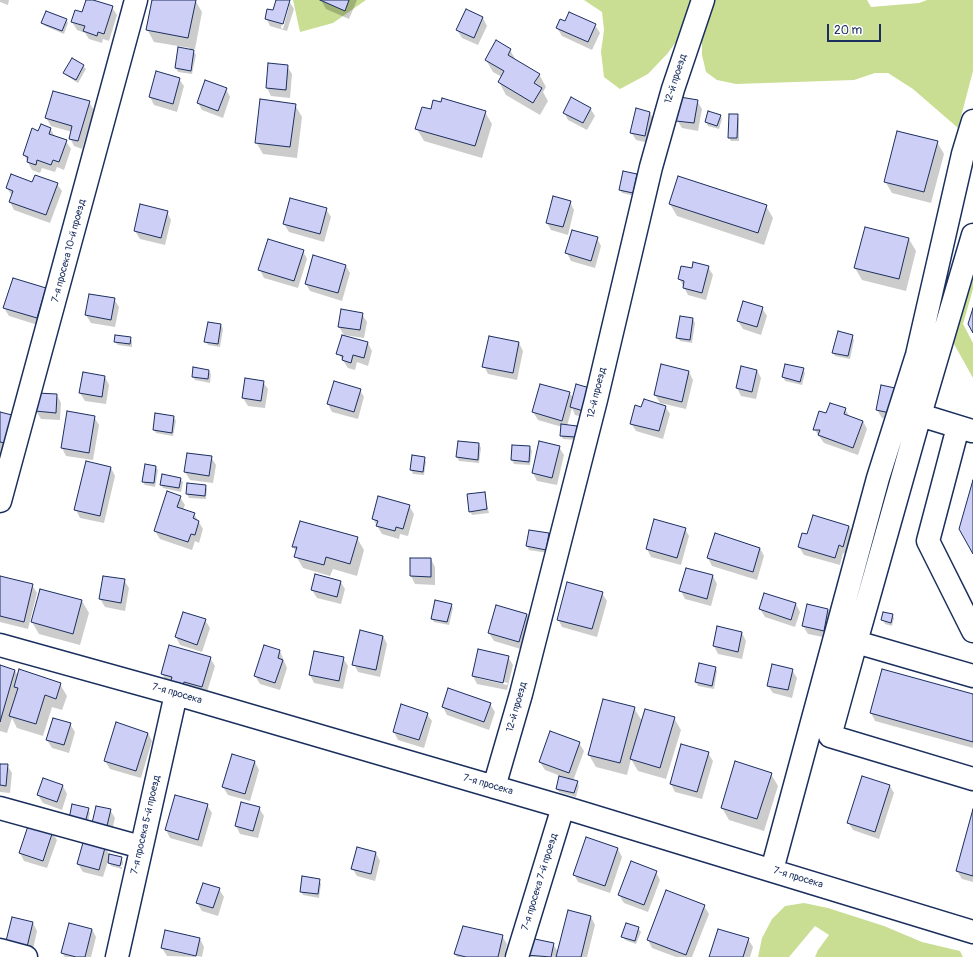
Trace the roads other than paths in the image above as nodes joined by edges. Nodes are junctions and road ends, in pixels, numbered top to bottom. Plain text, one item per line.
1 (136, 0) edge
2 (703, 0) edge
3 (973, 121) edge
4 (972, 240) edge
5 (920, 415) junction
6 (966, 429) edge
7 (0, 501) edge
8 (973, 631) edge
9 (856, 642) junction
10 (0, 645) edge
11 (973, 676) edge
12 (176, 694) junction
13 (973, 779) edge
14 (494, 786) junction
15 (563, 807) junction
16 (0, 808) edge
17 (141, 847) junction
18 (772, 870) junction
19 (973, 932) edge
20 (0, 950) edge
21 (26, 957) edge
22 (116, 957) edge
23 (516, 957) edge

1 - 7 street, 7-я просека 10-й проезд
2 - 14 street, 12-й проезд
3 - 18 street
4 - 5 street
5 - 6 street
5 - 9 street
6 - 8 street
9 - 11 street
9 - 13 street
10 - 12 street, 7-я просека
12 - 14 street, 7-я просека
12 - 17 street, 7-я просека 5-й проезд
14 - 15 street, 7-я просека
15 - 18 street, 7-я просека
15 - 23 street, 7-я просека 7-й проезд
16 - 17 street
17 - 22 street, 7-я просека 5-й проезд
18 - 19 street, 7-я просека
20 - 21 street

